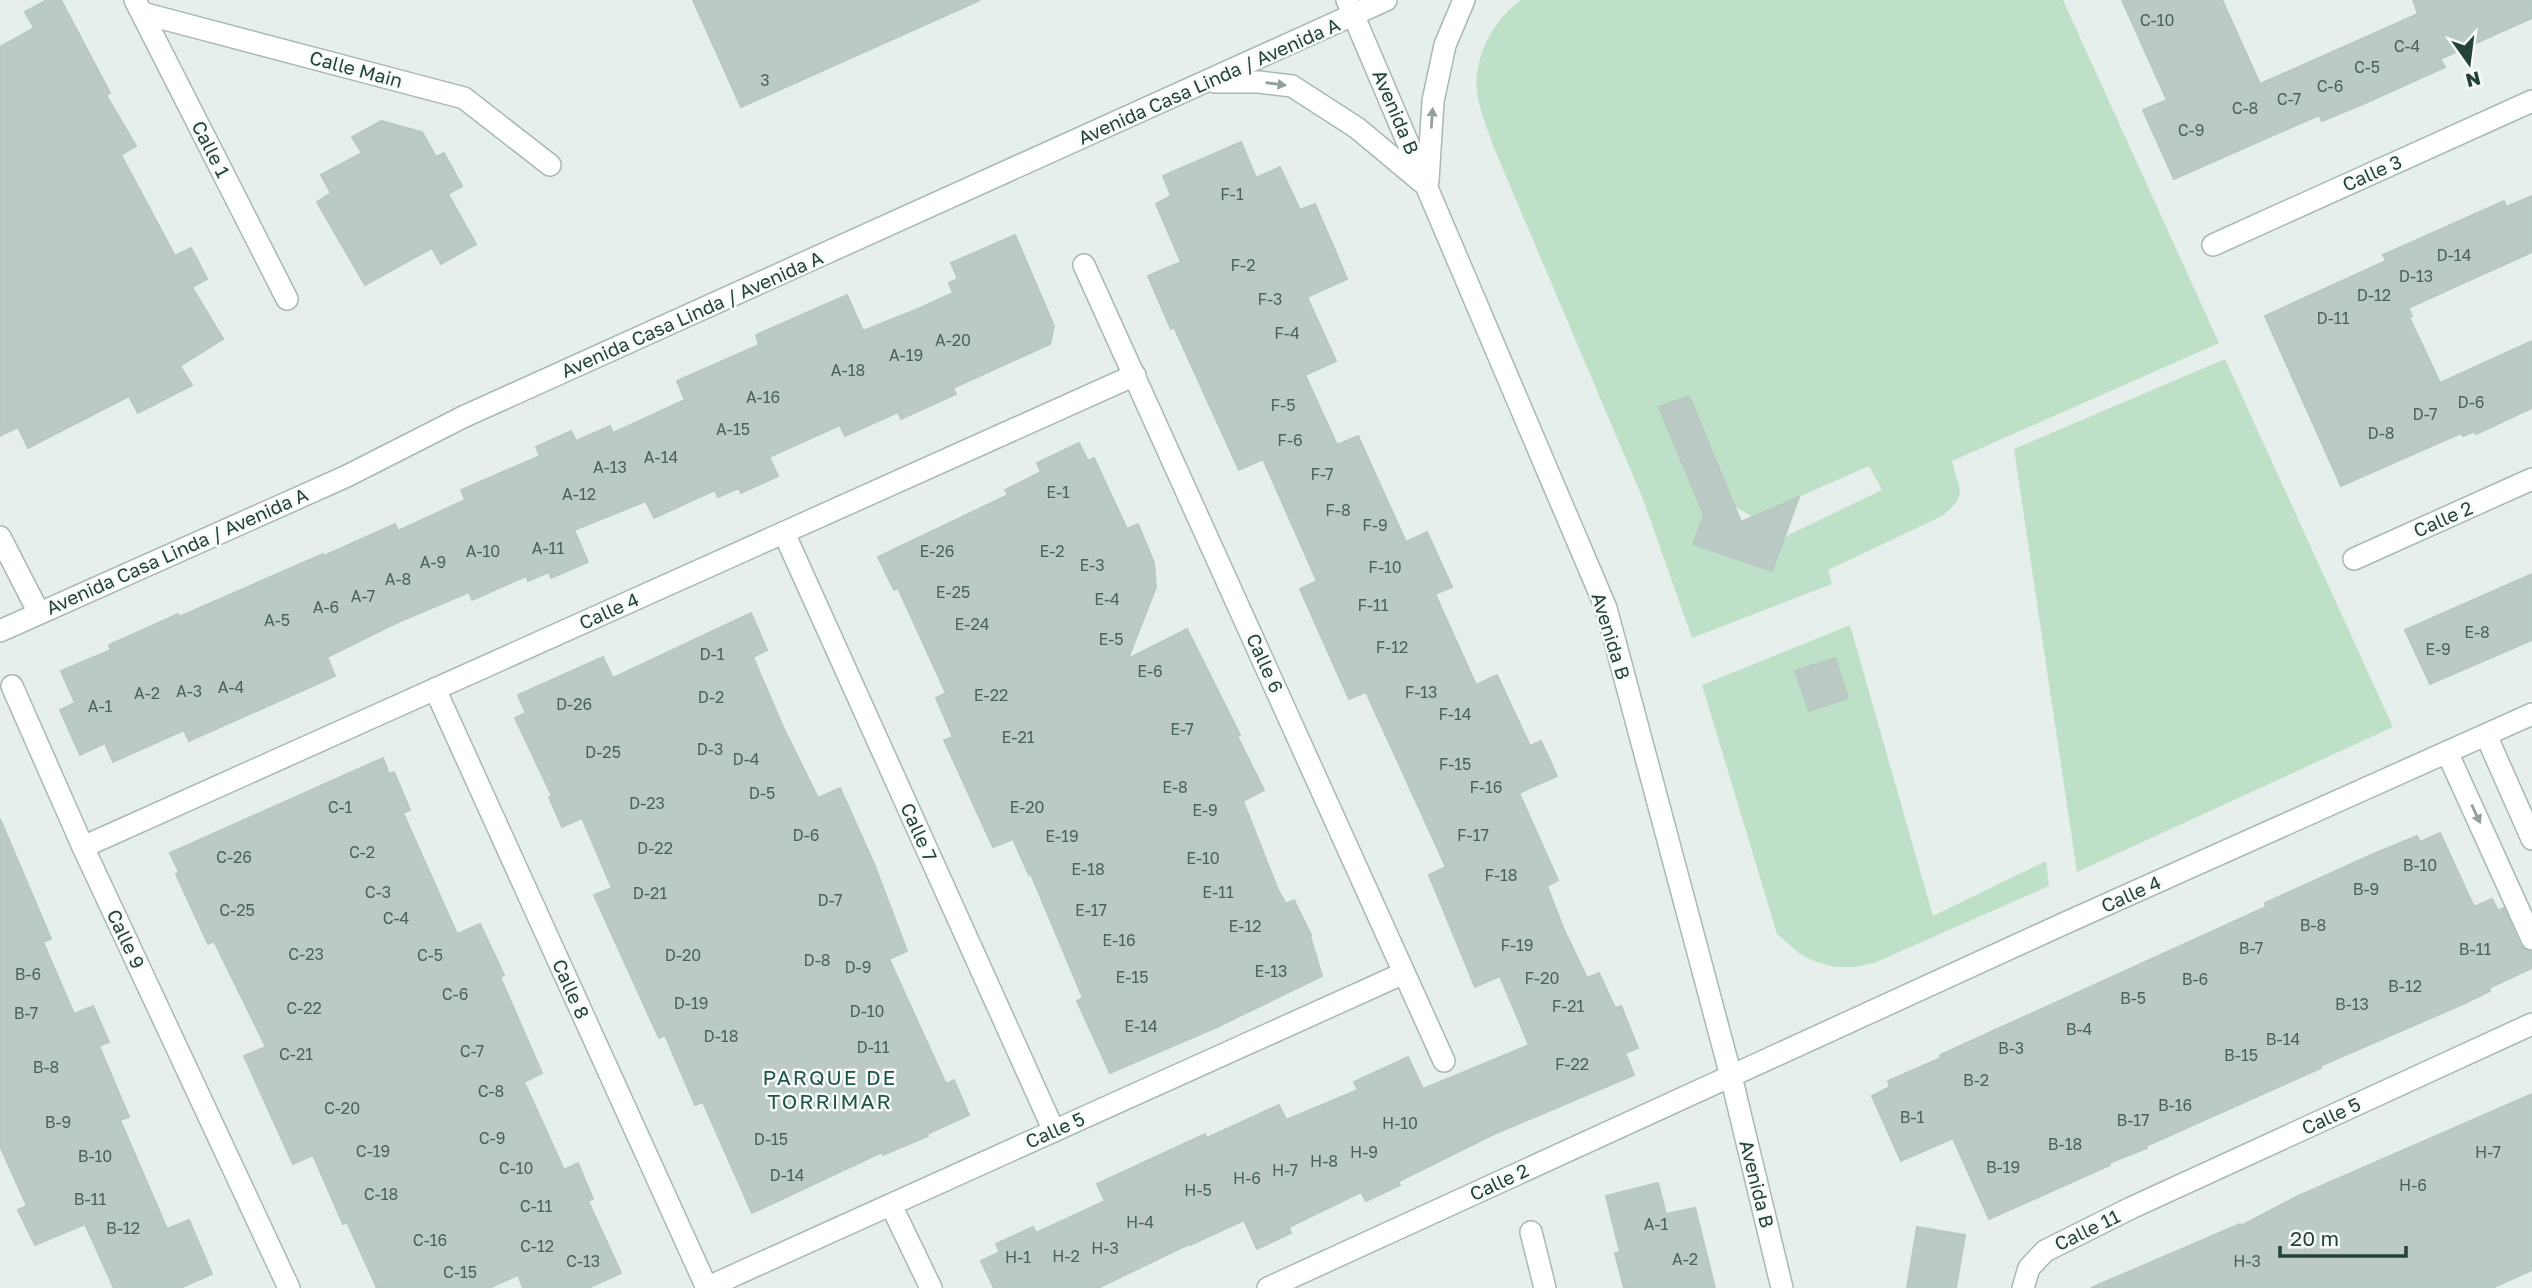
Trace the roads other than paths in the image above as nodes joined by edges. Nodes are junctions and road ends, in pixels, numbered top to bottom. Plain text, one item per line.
1 (1386, 0) edge
2 (1464, 0) edge
3 (138, 6) edge
4 (1351, 7) edge
5 (1208, 82) junction
6 (2532, 101) edge
7 (550, 165) dead end
8 (1428, 186) junction
9 (2213, 245) dead end
10 (1084, 265) dead end
11 (287, 299) dead end
12 (1135, 375) junction
13 (2532, 479) edge
14 (784, 533) junction
15 (0, 537) edge
16 (2354, 559) dead end
17 (39, 613) junction
18 (0, 631) edge
19 (12, 686) dead end
20 (435, 689) junction
21 (2532, 714) edge
22 (2486, 735) junction
23 (2447, 752) junction
24 (2532, 839) edge
25 (83, 847) junction
26 (2532, 939) edge
27 (1404, 972) junction
28 (2532, 1024) edge
29 (1444, 1061) dead end
30 (1731, 1076) junction
31 (1054, 1131) junction
32 (891, 1205) junction
33 (2131, 1208) joint
34 (1531, 1232) dead end
35 (289, 1288) edge
36 (706, 1288) edge
37 (930, 1288) edge
38 (1268, 1288) edge
39 (1545, 1288) edge
40 (1782, 1288) edge
41 (2023, 1288) edge

1 - 4 street, Avenida Casa Linda / Avenida A
8 -> 2 street
3 - 7 street, Calle Main
3 - 11 street, Calle 1
4 - 5 street, Avenida Casa Linda / Avenida A
4 - 8 street, Avenida B
5 -> 8 street
5 - 17 street, Avenida Casa Linda / Avenida A
6 - 9 street, Calle 3
8 - 30 street, Avenida B
10 - 12 street, Calle 6
12 - 14 street, Calle 4
12 - 27 street, Calle 6
13 - 16 street, Calle 2
14 - 20 street, Calle 4
14 - 31 street, Calle 7
15 - 17 street
17 - 18 street, Avenida Casa Linda / Avenida A
19 - 25 street, Calle 9
20 - 25 street, Calle 4
20 - 36 street, Calle 8
21 - 22 street, Calle 4
22 - 23 street, Calle 4
22 - 24 street
23 -> 26 street
23 - 30 street, Calle 4
25 - 35 street, Calle 9
27 - 29 street, Calle 6
27 - 31 street, Calle 5
28 - 33 street, Calle 5
30 - 38 street, Calle 2
30 - 40 street, Avenida B
31 - 32 street, Calle 5
32 - 36 street, Calle 5
32 - 37 street
33 - 41 street, Calle 11
34 - 39 street

